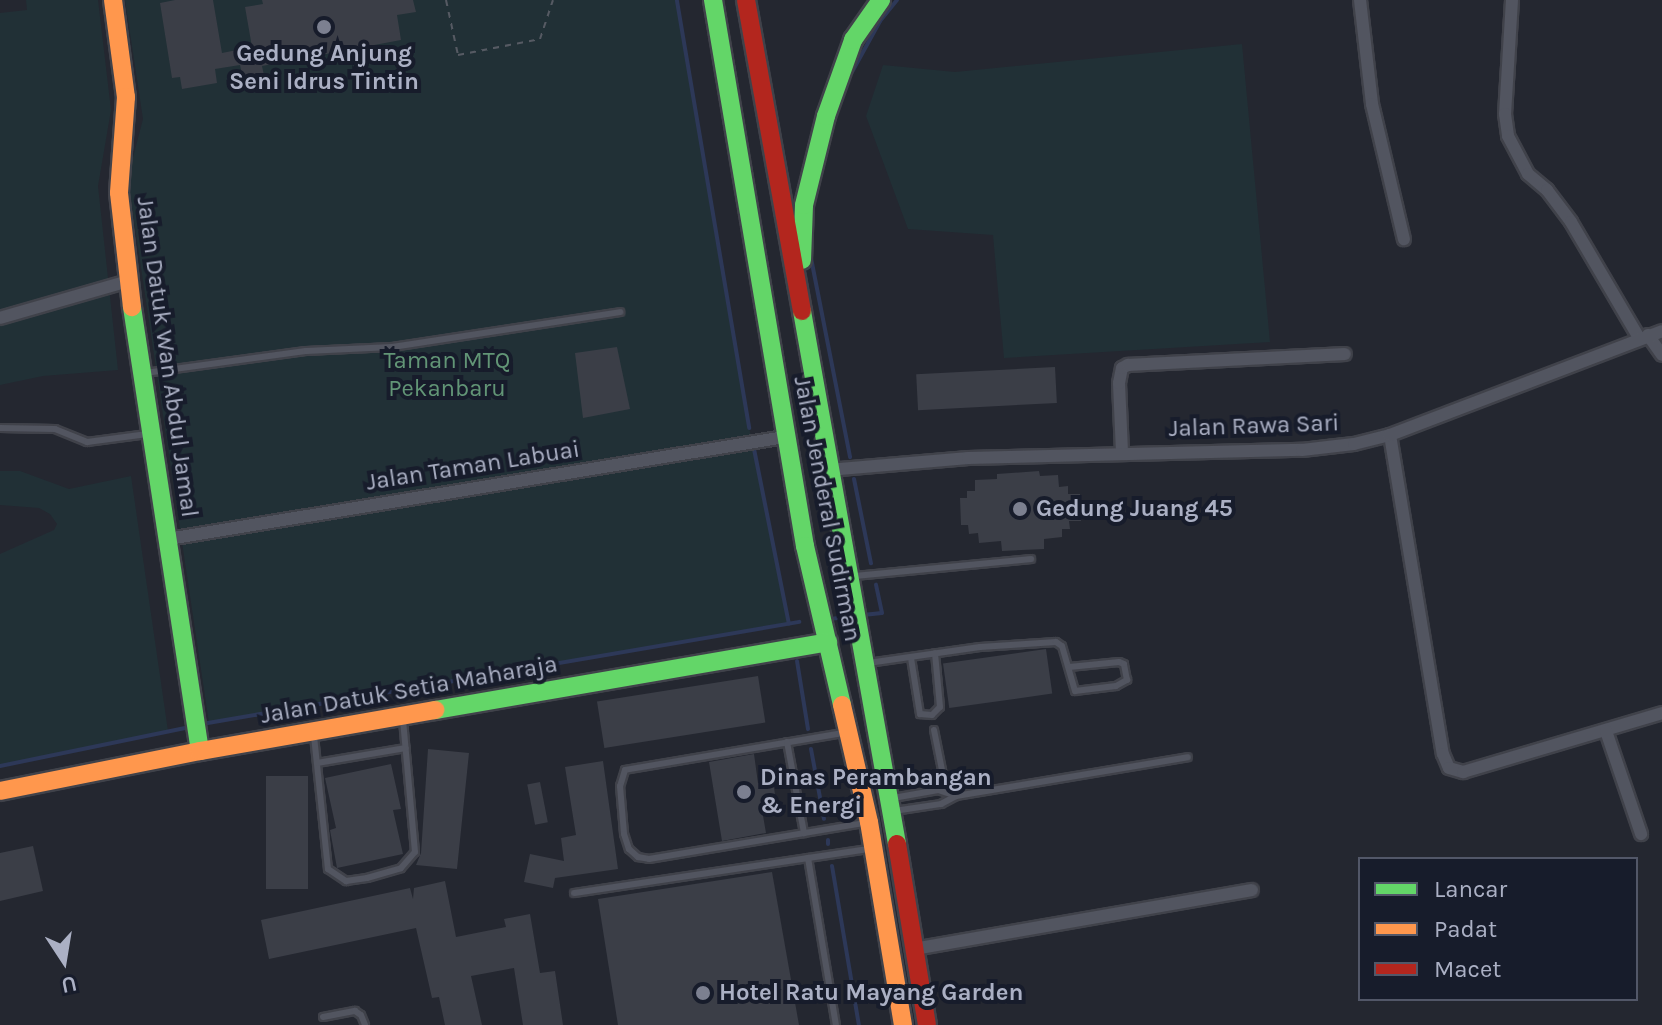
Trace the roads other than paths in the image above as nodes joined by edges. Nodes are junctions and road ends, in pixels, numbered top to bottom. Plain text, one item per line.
1 (113, 0) edge
2 (713, 0) edge
3 (746, 0) edge
4 (881, 0) edge
5 (1360, 0) edge
6 (1512, 0) edge
7 (1404, 239) dead end
8 (128, 281) junction
9 (620, 312) dead end
10 (0, 318) edge
11 (803, 330) junction
12 (1662, 331) edge
13 (1643, 336) junction
14 (1345, 354) dead end
15 (1662, 355) edge
16 (141, 373) junction
17 (0, 428) edge
18 (151, 434) junction
19 (1390, 435) junction
20 (785, 437) junction
21 (1122, 452) junction
22 (828, 470) junction
23 (168, 539) junction
24 (1031, 559) dead end
25 (847, 576) junction
26 (828, 642) junction
27 (935, 653) junction
28 (911, 658) junction
29 (864, 663) junction
30 (1069, 667) junction
31 (1662, 713) edge
32 (403, 716) junction
33 (934, 730) dead end
34 (313, 731) junction
35 (1606, 731) junction
36 (849, 732) junction
37 (787, 742) junction
38 (406, 748) junction
39 (200, 751) junction
40 (1188, 757) dead end
41 (317, 763) junction
42 (0, 791) edge
43 (956, 796) junction
44 (891, 805) junction
45 (869, 822) junction
46 (804, 833) junction
47 (1641, 834) dead end
48 (873, 848) junction
49 (808, 858) junction
50 (1252, 890) dead end
51 (574, 893) dead end
52 (914, 949) junction
53 (323, 1017) dead end
54 (365, 1025) edge
55 (836, 1025) edge
56 (903, 1025) edge
57 (927, 1025) edge

1 - 8 main road, Jalan Datuk Wan Abdul Jamal
2 - 20 main road, Jalan Jenderal Sudirman
3 - 11 main road, Jalan Jenderal Sudirman
4 - 11 main road
5 - 7 street
6 - 13 street
8 - 10 street
8 - 16 main road, Jalan Datuk Wan Abdul Jamal
9 - 16 lane
11 - 22 main road, Jalan Jenderal Sudirman
12 - 13 street, Jalan Rawa Sari
13 - 15 street
13 - 19 street, Jalan Rawa Sari
14 - 21 street
16 - 18 main road, Jalan Datuk Wan Abdul Jamal
17 - 18 lane
18 - 23 main road, Jalan Datuk Wan Abdul Jamal
19 - 21 street, Jalan Rawa Sari
19 - 35 street
20 - 23 street, Jalan Taman Labuai
20 - 26 main road, Jalan Jenderal Sudirman
21 - 22 street, Jalan Rawa Sari
22 - 25 main road, Jalan Jenderal Sudirman
23 - 39 main road, Jalan Datuk Wan Abdul Jamal
24 - 25 lane
25 - 29 main road, Jalan Jenderal Sudirman
26 - 32 main road, Jalan Datuk Setia Maharaja
26 - 36 main road, Jalan Jenderal Sudirman
27 - 28 lane
27 - 28 lane
27 - 30 lane
28 - 29 lane
29 - 44 main road, Jalan Jenderal Sudirman
30 - 30 lane
31 - 35 street
32 - 34 main road, Jalan Datuk Setia Maharaja
32 - 38 lane
33 - 43 lane
34 - 39 main road, Jalan Datuk Setia Maharaja
34 - 41 lane
35 - 47 street
36 - 37 lane
36 - 45 main road, Jalan Jenderal Sudirman
37 - 46 lane
37 - 46 lane
38 - 41 lane
38 - 41 lane
39 - 42 main road, Jalan Datuk Setia Maharaja
40 - 43 lane
43 - 44 lane
43 - 44 lane
44 - 52 main road, Jalan Jenderal Sudirman
45 - 46 lane
45 - 48 main road, Jalan Jenderal Sudirman
48 - 49 lane
48 - 56 main road, Jalan Jenderal Sudirman
49 - 51 lane
49 - 55 lane
50 - 52 street
52 - 57 main road, Jalan Jenderal Sudirman
53 - 54 lane

